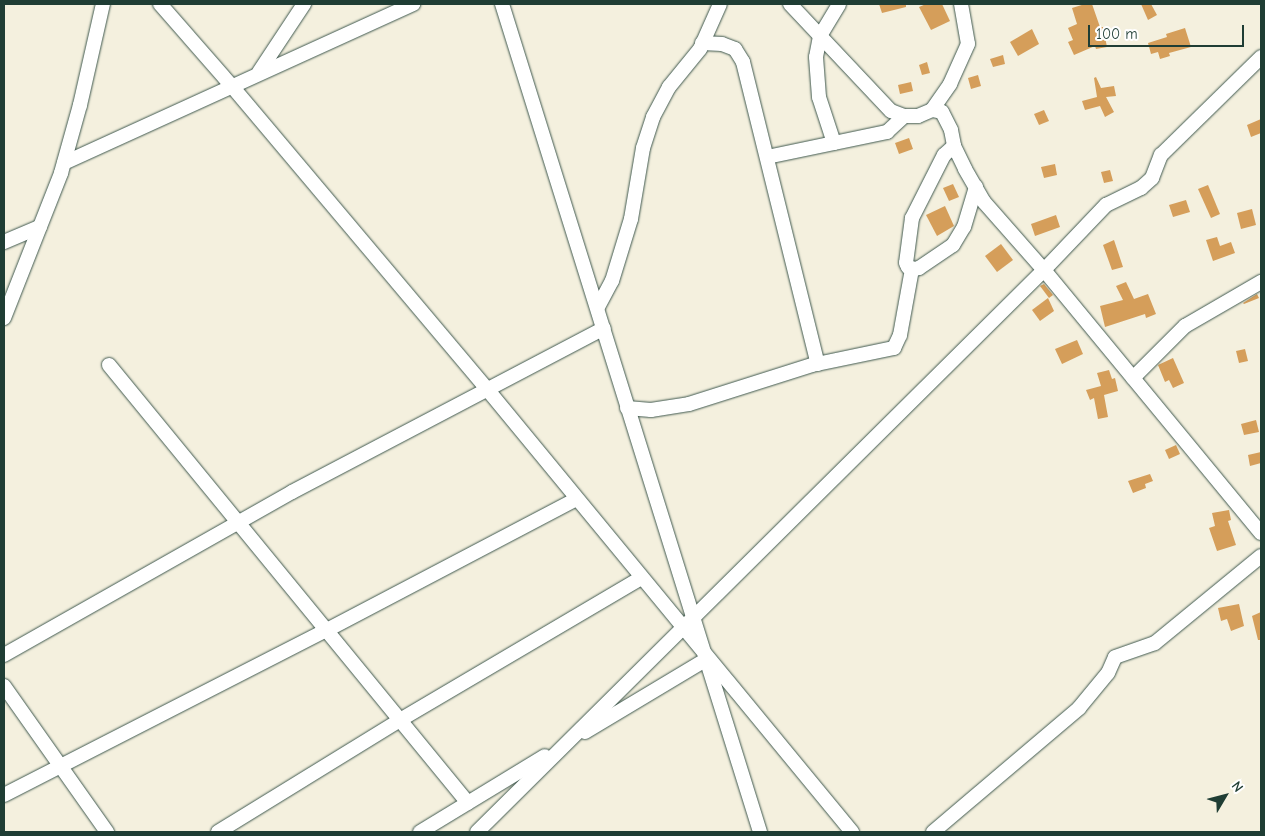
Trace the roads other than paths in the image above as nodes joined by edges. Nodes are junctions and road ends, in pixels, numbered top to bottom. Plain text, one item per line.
1 (103, 4) edge
2 (160, 4) edge
3 (304, 4) edge
4 (502, 4) edge
5 (720, 4) edge
6 (790, 4) edge
7 (840, 4) edge
8 (961, 4) edge
9 (406, 5) edge
10 (820, 36) junction
11 (702, 43) junction
12 (1261, 57) edge
13 (259, 72) junction
14 (231, 84) junction
15 (932, 110) junction
16 (904, 116) junction
17 (834, 143) junction
18 (954, 146) junction
19 (767, 157) junction
20 (64, 163) junction
21 (976, 187) junction
22 (40, 227) junction
23 (4, 242) edge
24 (912, 269) junction
25 (1044, 270) junction
26 (1261, 282) edge
27 (598, 307) junction
28 (4, 318) edge
29 (604, 328) junction
30 (818, 364) junction
31 (109, 365) dead end
32 (1133, 378) junction
33 (487, 390) junction
34 (627, 408) junction
35 (576, 499) junction
36 (239, 523) junction
37 (1261, 534) edge
38 (1261, 556) edge
39 (641, 578) junction
40 (694, 616) junction
41 (681, 628) junction
42 (327, 630) junction
43 (4, 656) edge
44 (706, 658) junction
45 (4, 686) edge
46 (400, 720) junction
47 (565, 744) junction
48 (61, 766) junction
49 (4, 795) edge
50 (468, 803) junction
51 (107, 832) edge
52 (218, 832) edge
53 (420, 832) edge
54 (477, 832) edge
55 (760, 832) edge
56 (852, 832) edge
57 (933, 832) edge

1 - 20 street
2 - 14 street
3 - 13 street
4 - 27 street
5 - 11 street
6 - 10 street
7 - 10 street
8 - 15 street
9 - 13 street
10 - 16 street
10 - 17 street
11 - 19 street
11 - 27 street
12 - 25 street
13 - 14 street
14 - 20 street
14 - 33 street
15 - 16 street
15 - 18 street
16 - 17 street
17 - 19 street
18 - 21 street
18 - 24 street
19 - 30 street
20 - 22 street
21 - 24 street
21 - 25 street
22 - 23 street
22 - 28 street
24 - 30 street
25 - 32 street
25 - 40 street
26 - 32 street
27 - 29 street
29 - 33 street
29 - 34 street
30 - 34 street
31 - 36 street
32 - 37 street
33 - 35 street
33 - 36 street
34 - 40 street
35 - 39 street
35 - 42 street
36 - 42 street
36 - 43 street
38 - 57 street
39 - 41 street
39 - 46 street
40 - 41 street
40 - 44 street
41 - 44 street
41 - 47 street
42 - 46 street
42 - 48 street
44 - 47 street
44 - 55 street
44 - 56 street
45 - 48 street
46 - 50 street
46 - 52 street
47 - 50 street
47 - 54 street
48 - 49 street
48 - 51 street
50 - 53 street

